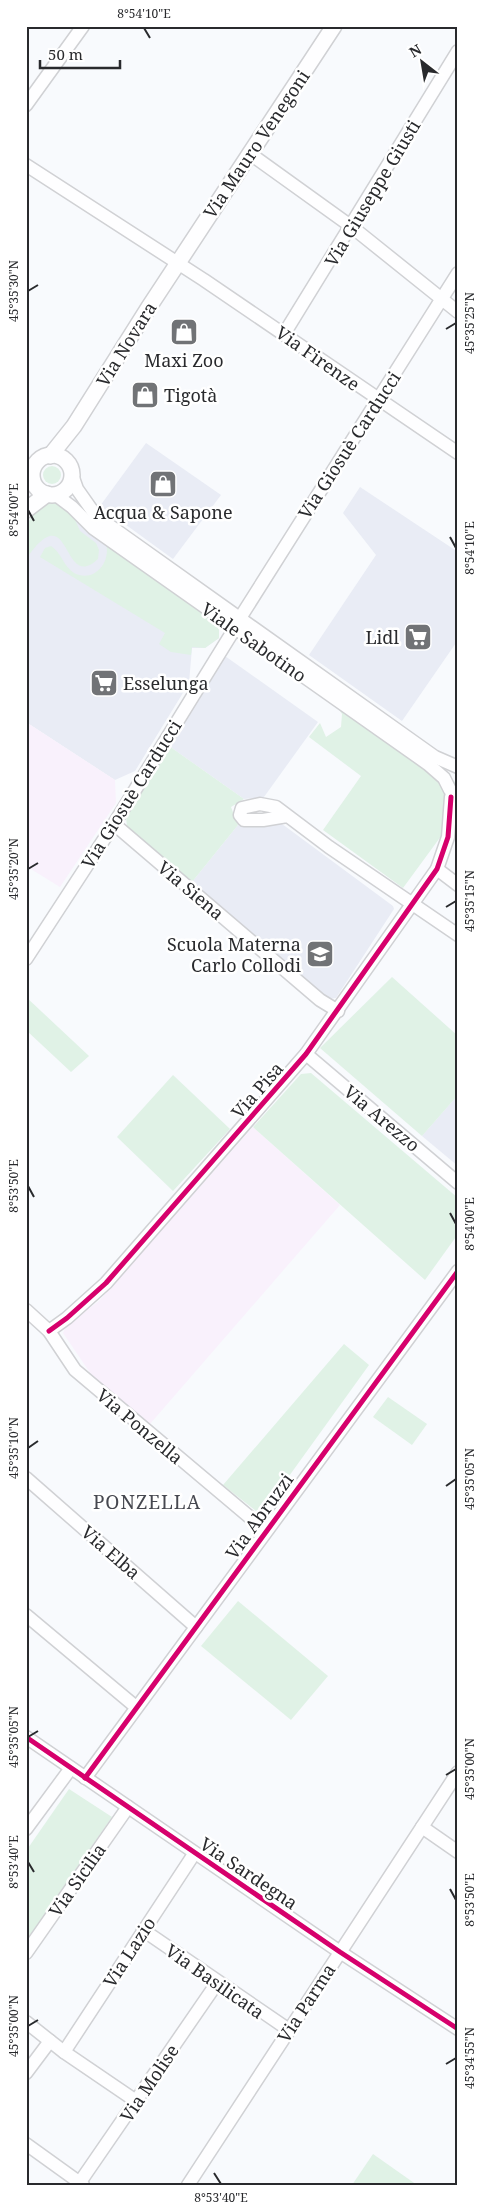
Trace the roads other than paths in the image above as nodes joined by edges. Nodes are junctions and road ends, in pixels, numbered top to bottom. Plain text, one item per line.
1 (83, 26) edge
2 (334, 26) edge
3 (458, 51) edge
4 (26, 105) edge
5 (249, 153) junction
6 (26, 166) edge
7 (352, 227) junction
8 (178, 262) junction
9 (458, 273) edge
10 (441, 299) junction
11 (458, 312) edge
12 (284, 334) junction
13 (379, 401) junction
14 (74, 426) junction
15 (458, 453) edge
16 (39, 457) edge
17 (70, 469) junction
18 (29, 479) edge
19 (51, 495) junction
20 (26, 510) edge
21 (237, 623) junction
22 (458, 767) edge
23 (458, 772) edge
24 (453, 797) edge
25 (286, 816) dead end
26 (114, 824) junction
27 (458, 825) edge
28 (448, 837) junction
29 (437, 869) junction
30 (458, 885) edge
31 (413, 903) junction
32 (458, 935) edge
33 (26, 959) edge
34 (338, 1011) junction
35 (306, 1054) junction
36 (458, 1183) edge
37 (458, 1271) edge
38 (26, 1310) edge
39 (49, 1331) junction
40 (26, 1478) edge
41 (265, 1530) junction
42 (26, 1615) edge
43 (196, 1626) junction
44 (136, 1707) junction
45 (26, 1737) edge
46 (71, 1768) junction
47 (458, 1772) edge
48 (85, 1778) junction
49 (128, 1807) junction
50 (422, 1826) junction
51 (26, 1829) edge
52 (458, 1852) edge
53 (194, 1854) junction
54 (143, 1930) junction
55 (340, 1952) junction
56 (26, 1953) edge
57 (217, 1983) junction
58 (26, 2022) edge
59 (458, 2029) edge
60 (289, 2030) junction
61 (50, 2041) junction
62 (64, 2052) junction
63 (26, 2073) edge
64 (136, 2102) junction
65 (26, 2144) edge
66 (82, 2184) edge
67 (188, 2185) edge

1 - 4 street
2 - 5 street, Via Mauro Venegoni
3 - 7 street, Via Giuseppe Giusti
5 - 7 street
5 - 8 street, Via Mauro Venegoni
6 - 8 street, Via Firenze
7 - 10 street
7 - 12 street, Via Giuseppe Giusti
8 - 12 street, Via Firenze
8 - 14 street, Via Novara
9 - 10 street, Via Giosuè Carducci
10 - 11 street
10 - 13 street, Via Giosuè Carducci
12 - 13 street, Via Firenze
13 - 15 street, Via Firenze
13 - 21 street, Via Giosuè Carducci
14 - 16 street, Via Novara
14 - 17 street, Via Novara
16 - 17 street
16 - 18 street
17 - 19 street
17 - 21 street, Viale Sabotino
18 - 19 street
19 - 20 street
19 - 21 street, Viale Sabotino
21 - 22 street, Viale Sabotino
21 - 24 street, Viale Sabotino
21 - 26 street, Via Giosuè Carducci
23 - 24 street, Via Pisa
24 - 28 street, Via Pisa
25 - 31 street
26 - 33 street, Via Giosuè Carducci
26 - 34 street, Via Siena
27 - 28 street, Via Pisa
28 - 29 street, Via Pisa
29 - 30 street
29 - 31 street, Via Pisa
31 - 32 street
31 - 34 street, Via Pisa
34 - 35 street, Via Pisa
35 - 36 street, Via Arezzo
35 - 39 street, Via Pisa
37 - 41 street, Via Abruzzi
38 - 39 street, Via Ponzella
39 - 41 street, Via Ponzella
40 - 43 street, Via Elba
41 - 43 street, Via Abruzzi
42 - 44 street
43 - 44 street, Via Abruzzi
44 - 48 street, Via Abruzzi
45 - 46 street, Via Sardegna
46 - 48 street, Via Sardegna
46 - 51 street
47 - 50 street, Via Parma
48 - 49 street, Via Sardegna
49 - 53 street, Via Sardegna
49 - 56 street, Via Sicilia
50 - 52 street
50 - 55 street, Via Parma
53 - 54 street, Via Lazio
53 - 55 street, Via Sardegna
54 - 57 street, Via Basilicata
54 - 62 street, Via Lazio
55 - 59 street, Via Sardegna
55 - 60 street, Via Parma
57 - 60 street, Via Basilicata
57 - 64 street, Via Molise
58 - 61 street
60 - 67 street, Via Parma
61 - 62 street
61 - 63 street
62 - 64 street
64 - 66 street, Via Molise
65 - 66 street

